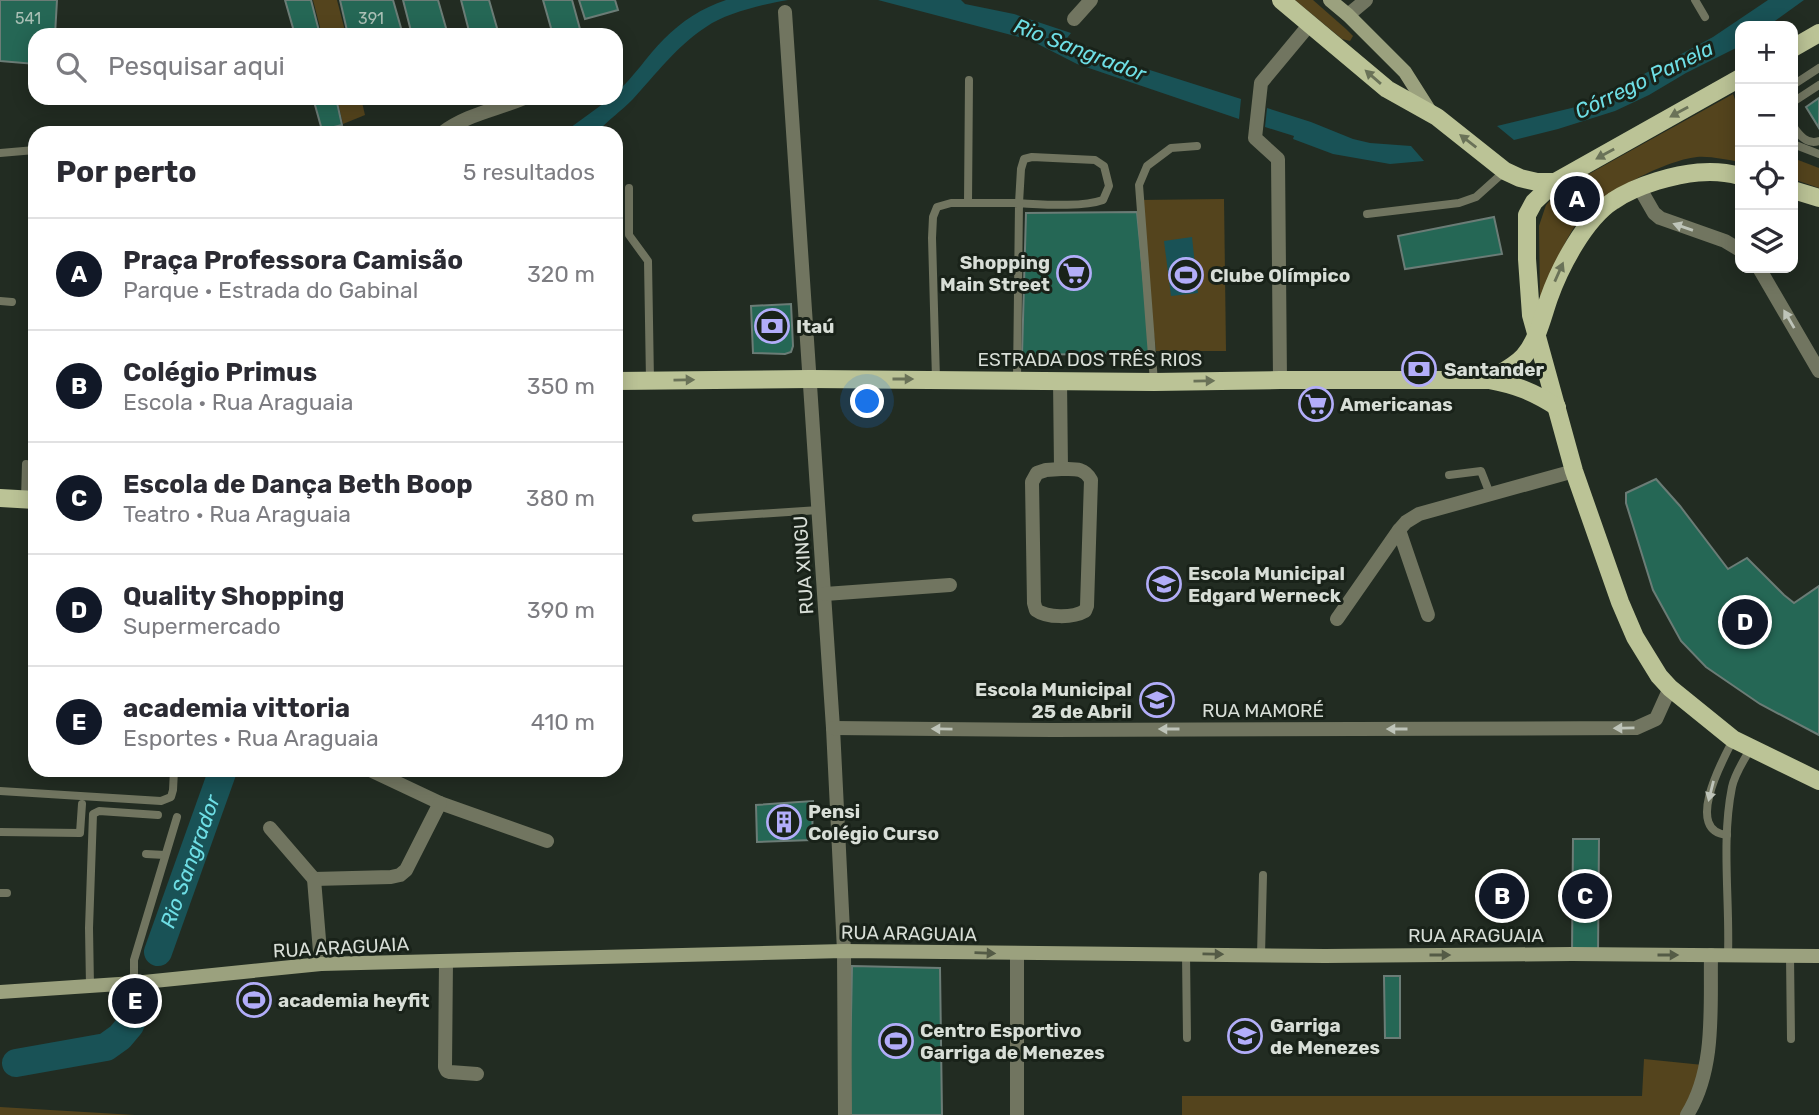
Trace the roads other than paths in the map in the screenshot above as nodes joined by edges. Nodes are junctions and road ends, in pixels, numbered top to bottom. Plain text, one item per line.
1 (1091, 0) edge
2 (1281, 0) edge
3 (1330, 0) edge
4 (1366, 0) edge
5 (1695, 0) edge
6 (785, 12) dead end
7 (1348, 15) junction
8 (1705, 16) dead end
9 (1074, 19) dead end
10 (1310, 24) junction
11 (1819, 33) edge
12 (1798, 45) edge
13 (1819, 68) edge
14 (969, 80) dead end
15 (1735, 81) edge
16 (1795, 84) edge
17 (1819, 85) edge
18 (1798, 99) edge
19 (504, 105) edge
20 (1431, 113) junction
21 (452, 126) edge
22 (1798, 133) edge
23 (1819, 141) edge
24 (1197, 146) dead end
25 (1798, 146) edge
26 (28, 150) edge
27 (0, 153) edge
28 (1819, 154) edge
29 (1505, 171) junction
30 (1735, 174) edge
31 (1555, 182) junction
32 (1639, 187) junction
33 (629, 188) dead end
34 (1798, 192) edge
35 (1819, 198) edge
36 (1019, 203) junction
37 (968, 204) junction
38 (1367, 214) dead end
39 (1735, 247) edge
40 (1762, 273) edge
41 (0, 301) edge
42 (12, 302) dead end
43 (1537, 337) junction
44 (1819, 371) edge
45 (810, 379) junction
46 (936, 379) junction
47 (1017, 380) junction
48 (1060, 380) junction
49 (1280, 380) junction
50 (1489, 380) junction
51 (623, 381) edge
52 (650, 381) junction
53 (1154, 382) junction
54 (1557, 407) junction
55 (26, 464) dead end
56 (1061, 469) junction
57 (1574, 471) junction
58 (1449, 475) dead end
59 (28, 482) edge
60 (1490, 494) junction
61 (0, 498) edge
62 (28, 500) edge
63 (819, 510) junction
64 (696, 518) dead end
65 (1399, 530) junction
66 (950, 585) dead end
67 (825, 594) junction
68 (1428, 615) dead end
69 (1337, 619) dead end
70 (1670, 688) junction
71 (833, 727) junction
72 (1733, 738) junction
73 (1751, 748) junction
74 (174, 777) edge
75 (385, 777) edge
76 (1819, 781) edge
77 (0, 790) edge
78 (440, 803) junction
79 (82, 804) dead end
80 (158, 815) dead end
81 (177, 817) dead end
82 (270, 828) dead end
83 (0, 832) edge
84 (1727, 835) junction
85 (547, 841) dead end
86 (146, 854) dead end
87 (165, 855) junction
88 (1263, 875) dead end
89 (314, 879) junction
90 (844, 951) junction
91 (1017, 954) junction
92 (1186, 954) junction
93 (1261, 955) junction
94 (1711, 955) junction
95 (1728, 955) junction
96 (1790, 956) junction
97 (1819, 956) edge
98 (446, 961) junction
99 (321, 964) junction
100 (134, 983) junction
101 (90, 986) junction
102 (0, 992) edge
103 (1187, 1038) dead end
104 (1791, 1039) dead end
105 (477, 1074) dead end
106 (845, 1115) edge
107 (1017, 1115) edge
108 (1687, 1115) edge

1 - 9 street
2 - 10 main road
3 - 7 street
4 - 7 street
5 - 8 lane
6 - 45 street, RUA XINGU
7 - 20 street
20 -> 10 main road
10 - 49 street
11 - 12 main road
13 - 16 lane
14 - 37 lane
15 -> 31 main road
17 - 18 lane
19 - 21 street
29 -> 20 main road
22 - 23 lane
24 - 53 lane
25 - 28 lane
26 - 27 lane
29 - 31 main road
29 - 38 lane
30 - 32 main road
31 - 43 main road
39 -> 32 street
43 -> 32 main road
33 - 52 lane
34 - 35 main road
36 - 36 lane
36 - 37 lane
36 - 47 lane
37 - 46 lane
44 -> 40 street
41 - 42 lane
43 - 50 main road
43 - 54 main road
45 -> 46 main road, ESTRADA DOS TRÊS RIOS
52 -> 45 main road, ESTRADA DOS TRÊS RIOS
45 - 63 street, RUA XINGU
46 - 47 main road, ESTRADA DOS TRÊS RIOS
47 - 48 main road, ESTRADA DOS TRÊS RIOS
48 - 53 main road, ESTRADA DOS TRÊS RIOS
48 - 56 street
49 - 50 main road, ESTRADA DOS TRÊS RIOS
53 -> 49 main road, ESTRADA DOS TRÊS RIOS
50 - 54 main road, ESTRADA DOS TRÊS RIOS
51 - 52 main road, ESTRADA DOS TRÊS RIOS
54 - 57 main road
55 - 59 lane
56 - 56 street
57 - 60 street
57 - 70 main road
58 - 60 lane
60 - 65 street
61 - 62 main road
63 - 64 lane
63 - 67 street, RUA XINGU
65 - 68 street
65 - 69 street
66 - 67 street
67 - 71 street, RUA XINGU
70 -> 71 street, RUA MAMORÉ
70 - 72 main road
71 - 90 street, RUA XINGU
72 - 73 main road
72 -> 84 lane
73 - 76 main road
73 - 84 lane
74 - 77 lane
75 - 78 street
78 - 85 street
78 - 89 street
79 - 83 lane
80 - 101 lane
81 - 87 lane
82 - 89 street
84 - 95 lane
86 - 87 lane
87 - 100 lane
88 - 93 lane
89 - 99 street
90 -> 91 street, RUA ARAGUAIA
90 - 98 street, RUA ARAGUAIA
90 - 106 street, RUA XINGU
91 - 92 street, RUA ARAGUAIA
91 - 107 street
92 -> 93 street, RUA ARAGUAIA
92 - 103 lane
93 -> 94 street, RUA ARAGUAIA
94 - 95 street, RUA ARAGUAIA
94 - 108 street
95 - 96 street, RUA ARAGUAIA
96 - 97 street, RUA ARAGUAIA
96 - 104 lane
98 - 99 street, RUA ARAGUAIA
98 - 105 street
99 - 100 street, RUA ARAGUAIA
100 - 101 street, RUA ARAGUAIA
101 - 102 street, RUA ARAGUAIA

